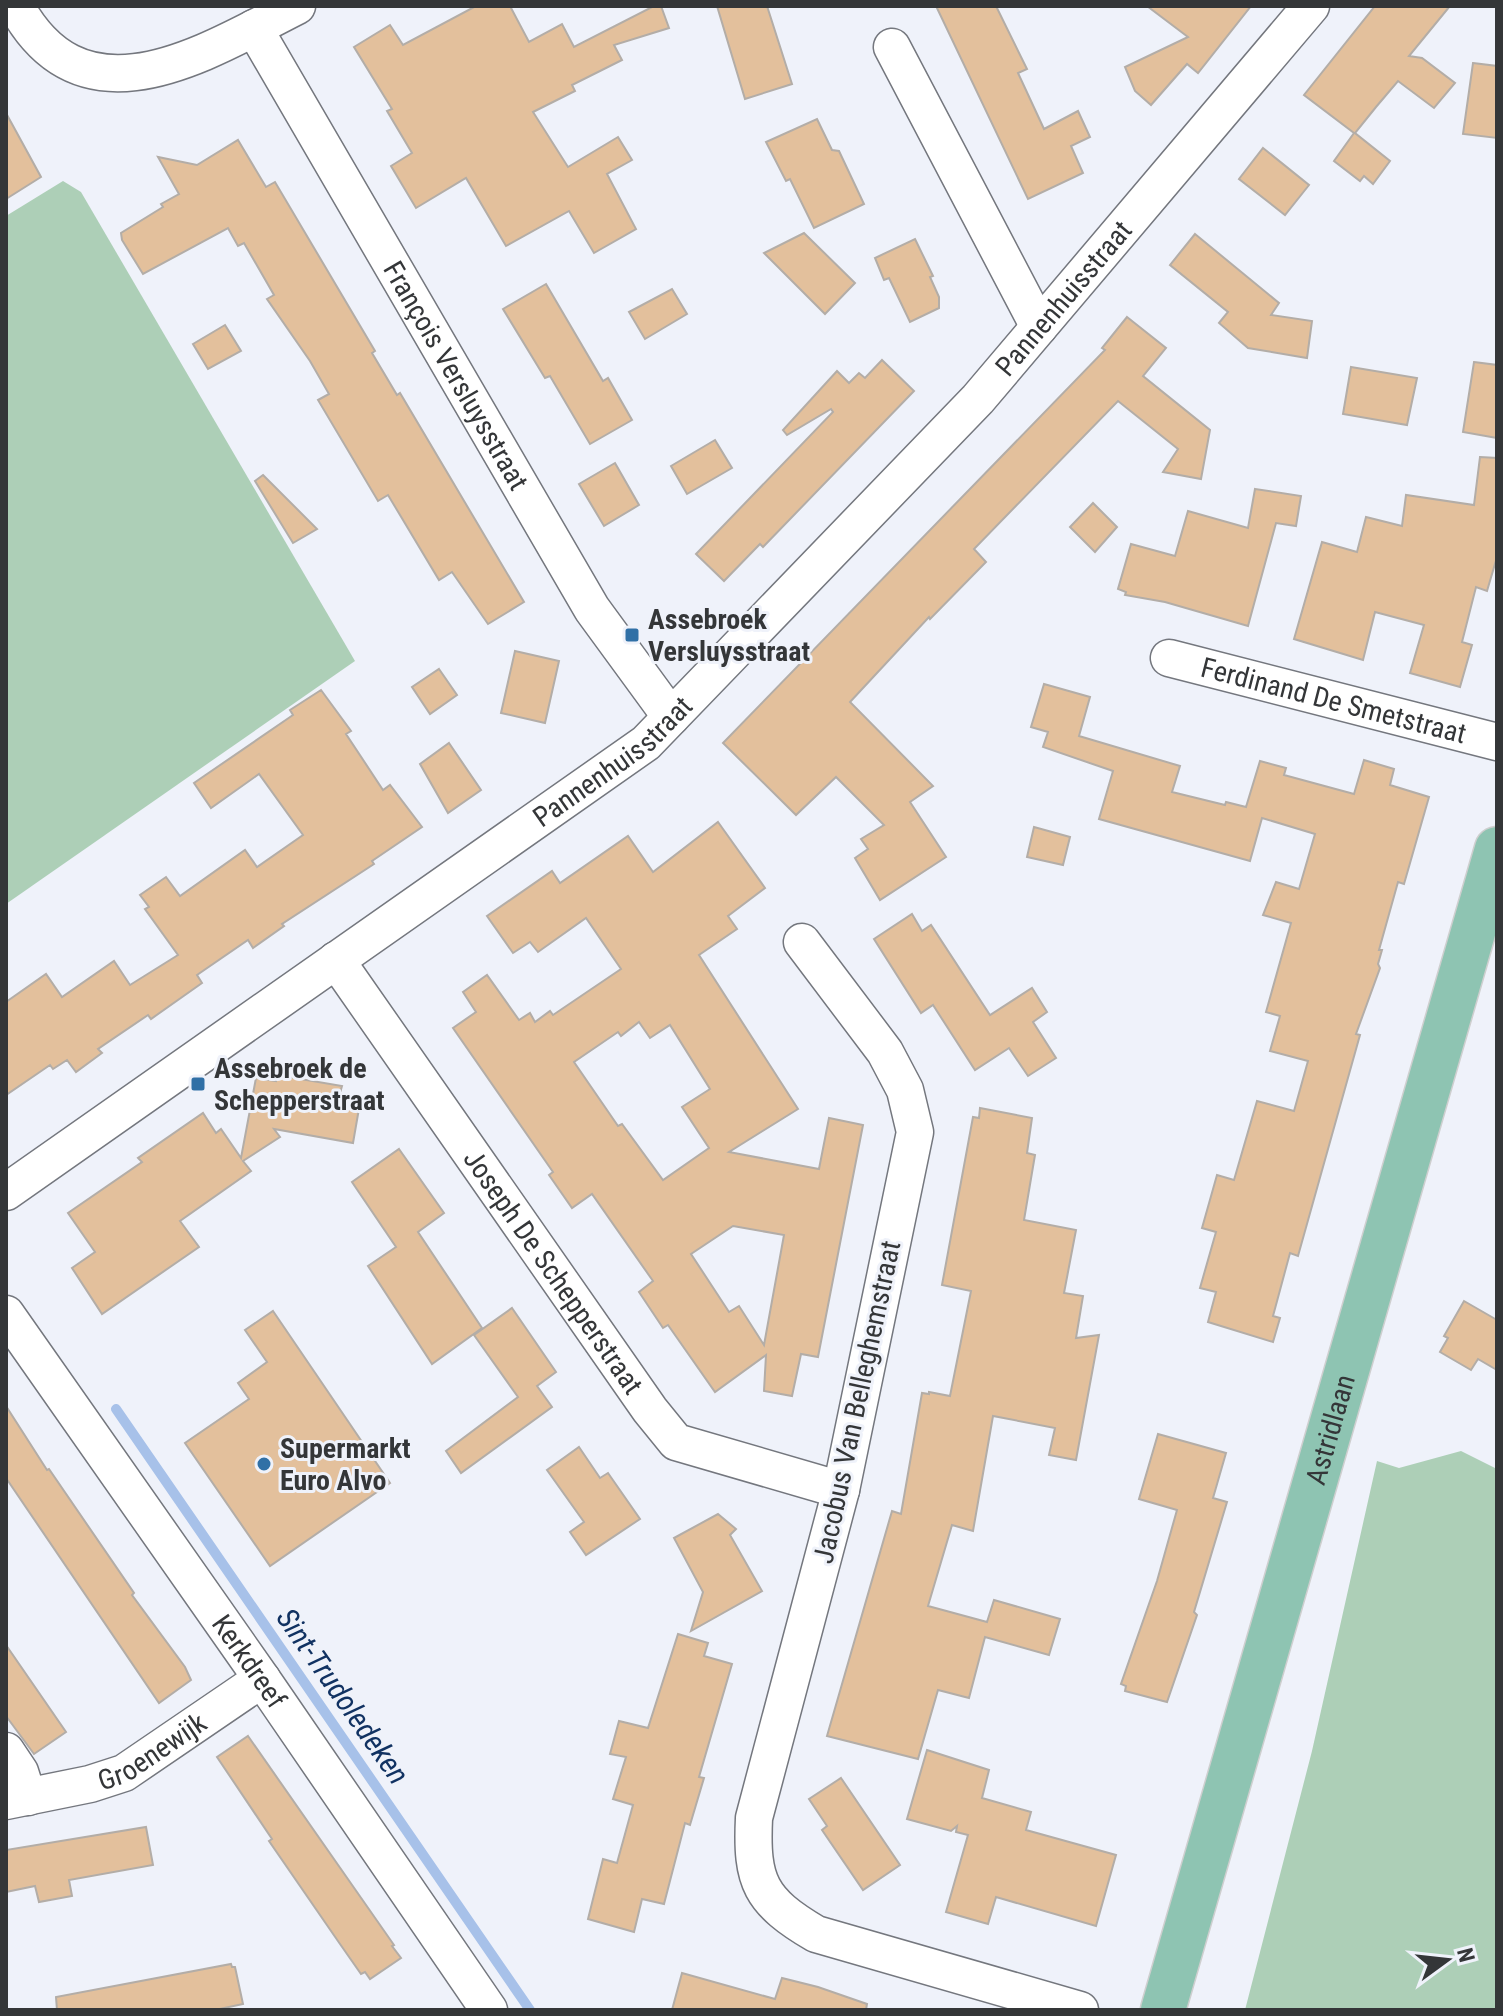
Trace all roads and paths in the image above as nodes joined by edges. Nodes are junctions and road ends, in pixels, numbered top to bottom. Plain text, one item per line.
1 (16, 6) edge
2 (297, 6) edge
3 (1311, 6) edge
4 (254, 28) junction
5 (892, 47) dead end
6 (1039, 327) junction
7 (1169, 658) dead end
8 (671, 717) junction
9 (1497, 742) edge
10 (1497, 849) edge
11 (802, 942) dead end
12 (336, 960) junction
13 (6, 1192) edge
14 (6, 1314) edge
15 (841, 1490) junction
16 (262, 1679) junction
17 (6, 1751) edge
18 (17, 1799) edge
19 (482, 2008) edge
20 (1080, 2010) edge
21 (1163, 2010) edge

1 - 4 street
2 - 4 street
3 - 6 street, Pannenhuisstraat
4 - 8 street, François Versluysstraat
5 - 6 street
6 - 8 street, Pannenhuisstraat
7 - 9 street, Ferdinand De Smetstraat
8 - 12 street, Pannenhuisstraat
10 - 21 main road, Astridlaan
11 - 15 street, Jacobus Van Belleghemstraat
12 - 13 street, Pannenhuisstraat
12 - 15 street, Joseph De Schepperstraat
14 - 16 street, Kerkdreef
15 - 20 street, Jacobus Van Belleghemstraat
16 - 18 street, Groenewijk
16 - 19 street, Kerkdreef
17 - 18 street, Groenewijk

